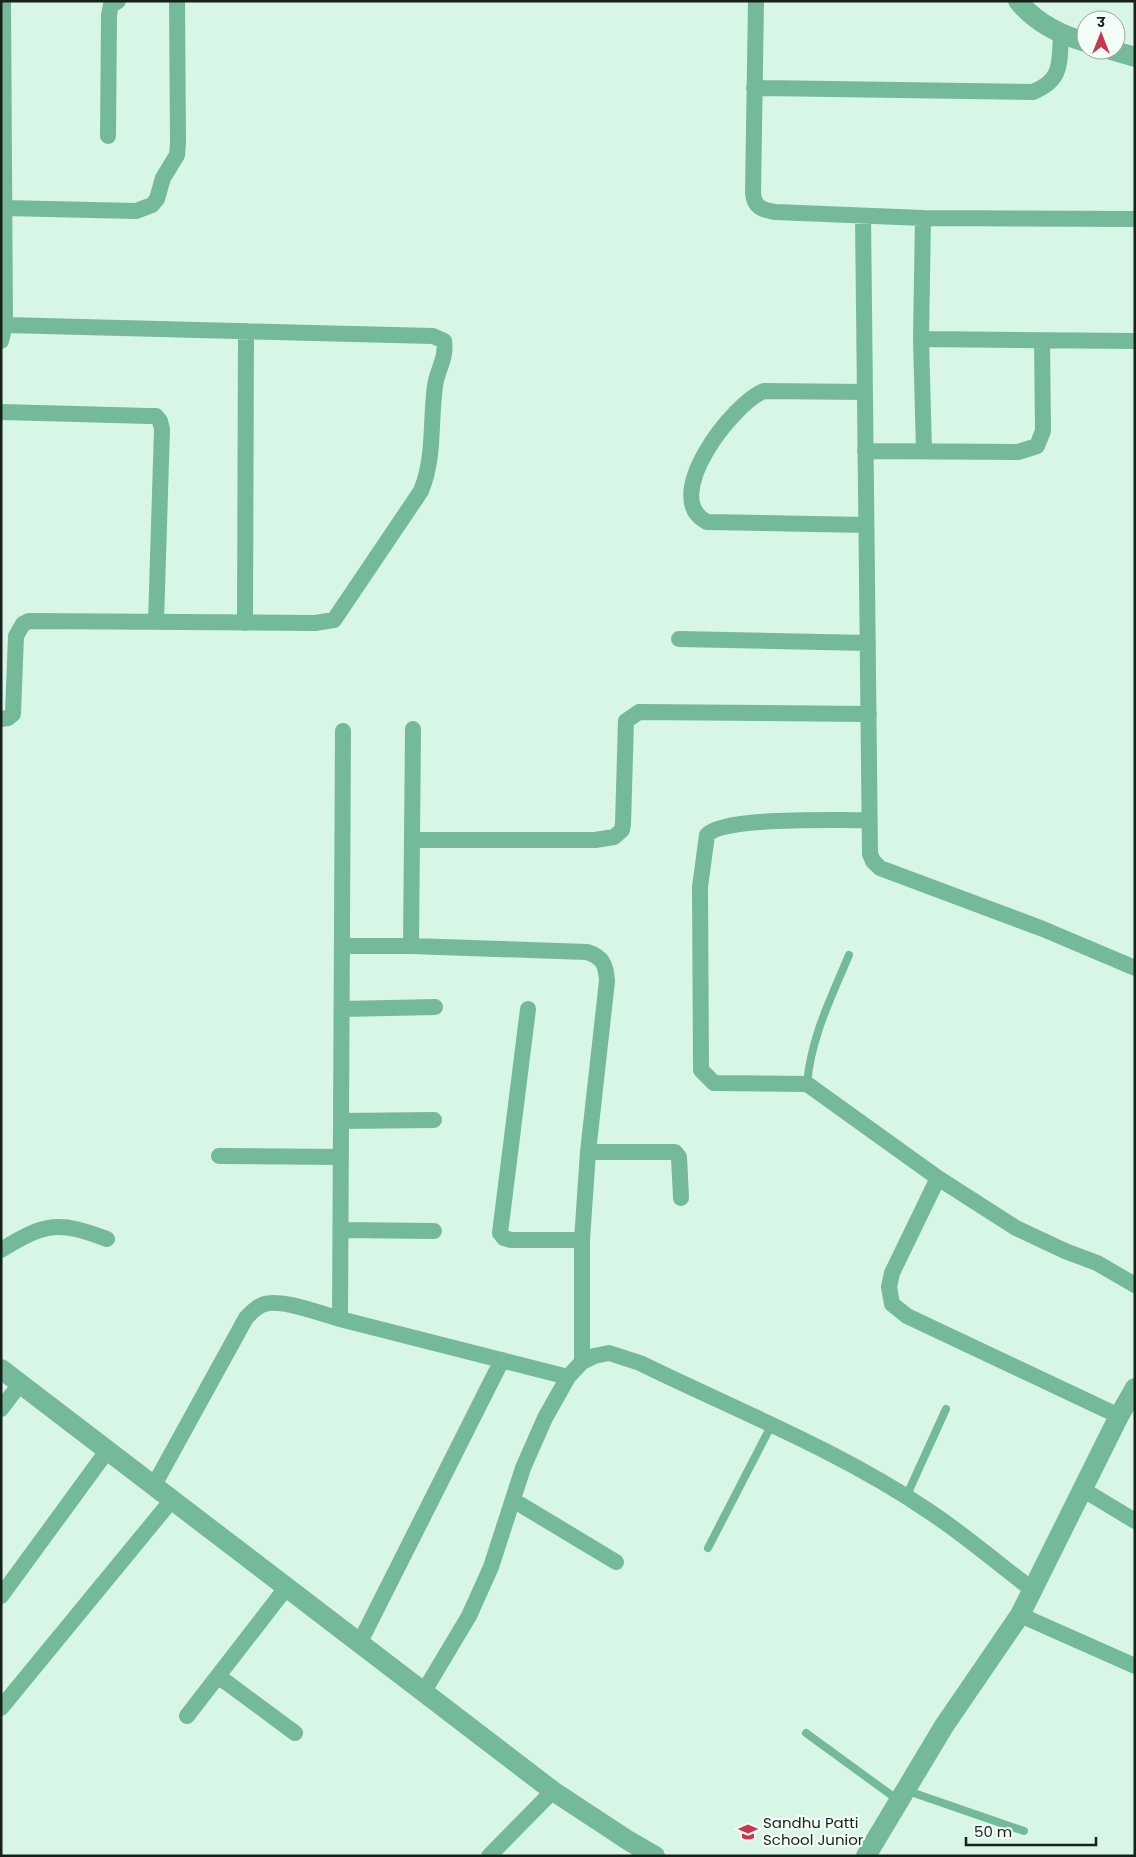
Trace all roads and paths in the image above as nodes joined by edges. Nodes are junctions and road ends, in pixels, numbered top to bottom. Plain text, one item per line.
1 (3, 1) edge
2 (118, 1) edge
3 (177, 1) edge
4 (756, 1) edge
5 (1018, 1) edge
6 (1061, 35) junction
7 (1076, 39) edge
8 (754, 88) junction
9 (108, 136) dead end
10 (4, 208) junction
11 (863, 216) junction
12 (922, 218) junction
13 (1135, 219) edge
14 (5, 325) junction
15 (246, 331) junction
16 (921, 339) junction
17 (1, 341) edge
18 (1042, 341) junction
19 (1135, 341) edge
20 (865, 392) junction
21 (1, 412) edge
22 (924, 450) junction
23 (865, 451) junction
24 (866, 525) junction
25 (156, 622) junction
26 (245, 623) junction
27 (679, 640) dead end
28 (868, 643) junction
29 (869, 714) junction
30 (1, 719) edge
31 (413, 729) dead end
32 (343, 731) dead end
33 (869, 820) junction
34 (413, 840) junction
35 (343, 946) junction
36 (411, 946) junction
37 (849, 955) dead end
38 (1135, 968) edge
39 (435, 1006) dead end
40 (528, 1008) dead end
41 (342, 1009) junction
42 (807, 1084) junction
43 (434, 1120) dead end
44 (341, 1121) junction
45 (588, 1152) junction
46 (219, 1156) dead end
47 (341, 1157) junction
48 (938, 1178) junction
49 (680, 1198) dead end
50 (342, 1230) junction
51 (434, 1231) dead end
52 (107, 1239) dead end
53 (582, 1240) junction
54 (1, 1250) edge
55 (1135, 1284) edge
56 (340, 1319) junction
57 (502, 1360) junction
58 (582, 1362) junction
59 (1, 1369) edge
60 (568, 1377) junction
61 (20, 1384) junction
62 (1134, 1391) edge
63 (1, 1409) edge
64 (946, 1409) dead end
65 (1119, 1416) junction
66 (772, 1426) junction
67 (107, 1452) junction
68 (153, 1486) junction
69 (1082, 1489) junction
70 (906, 1497) junction
71 (513, 1500) junction
72 (171, 1501) junction
73 (1135, 1521) edge
74 (708, 1548) dead end
75 (616, 1562) dead end
76 (286, 1588) junction
77 (1033, 1590) junction
78 (1, 1596) edge
79 (1020, 1615) junction
80 (359, 1644) junction
81 (1135, 1666) edge
82 (218, 1676) junction
83 (423, 1694) junction
84 (1, 1708) edge
85 (187, 1716) dead end
86 (806, 1732) dead end
87 (295, 1733) dead end
88 (553, 1792) junction
89 (901, 1795) junction
90 (1024, 1831) dead end
91 (489, 1856) edge
92 (655, 1856) edge
93 (866, 1856) edge

1 - 10 street
2 - 9 street
3 - 10 street
4 - 8 street
5 - 6 street
6 - 7 street
6 - 8 street
8 - 11 street
10 - 14 street
11 - 12 street
11 - 20 street
12 - 13 street
12 - 16 street
14 - 15 street
14 - 17 street
15 - 26 street
15 - 26 street
16 - 18 street
16 - 22 street
18 - 19 street
18 - 22 street
20 - 23 street
20 - 24 street
21 - 25 street
22 - 23 street
23 - 24 street
24 - 28 street
25 - 26 street
25 - 30 street
27 - 28 street
28 - 29 street
29 - 33 street
29 - 34 street
31 - 34 street
32 - 35 street
33 - 38 street
33 - 42 street
34 - 36 street
35 - 36 street
35 - 41 street
36 - 45 street
37 - 42 lane
39 - 41 street
40 - 53 street
41 - 44 street
42 - 48 street
43 - 44 street
44 - 47 street
45 - 49 street
45 - 53 street
46 - 47 street
47 - 50 street
48 - 55 street
48 - 65 street
50 - 51 street
50 - 56 street
52 - 54 street
53 - 58 street
56 - 57 street
56 - 68 street
57 - 60 street
57 - 80 street
58 - 60 street
58 - 66 street
59 - 61 street
60 - 71 street
61 - 63 street
61 - 67 street
62 - 65 street
64 - 70 lane
65 - 69 street
66 - 70 street
66 - 74 lane
67 - 68 street
67 - 78 street
68 - 72 street
69 - 73 street
69 - 77 street
70 - 77 street
71 - 75 street
71 - 83 street
72 - 76 street
72 - 84 street
76 - 80 street
76 - 82 street
77 - 79 street
79 - 81 street
79 - 89 street
80 - 83 street
82 - 85 street
82 - 87 street
83 - 88 street
86 - 89 lane
88 - 91 street
88 - 92 street
89 - 90 lane
89 - 93 street

